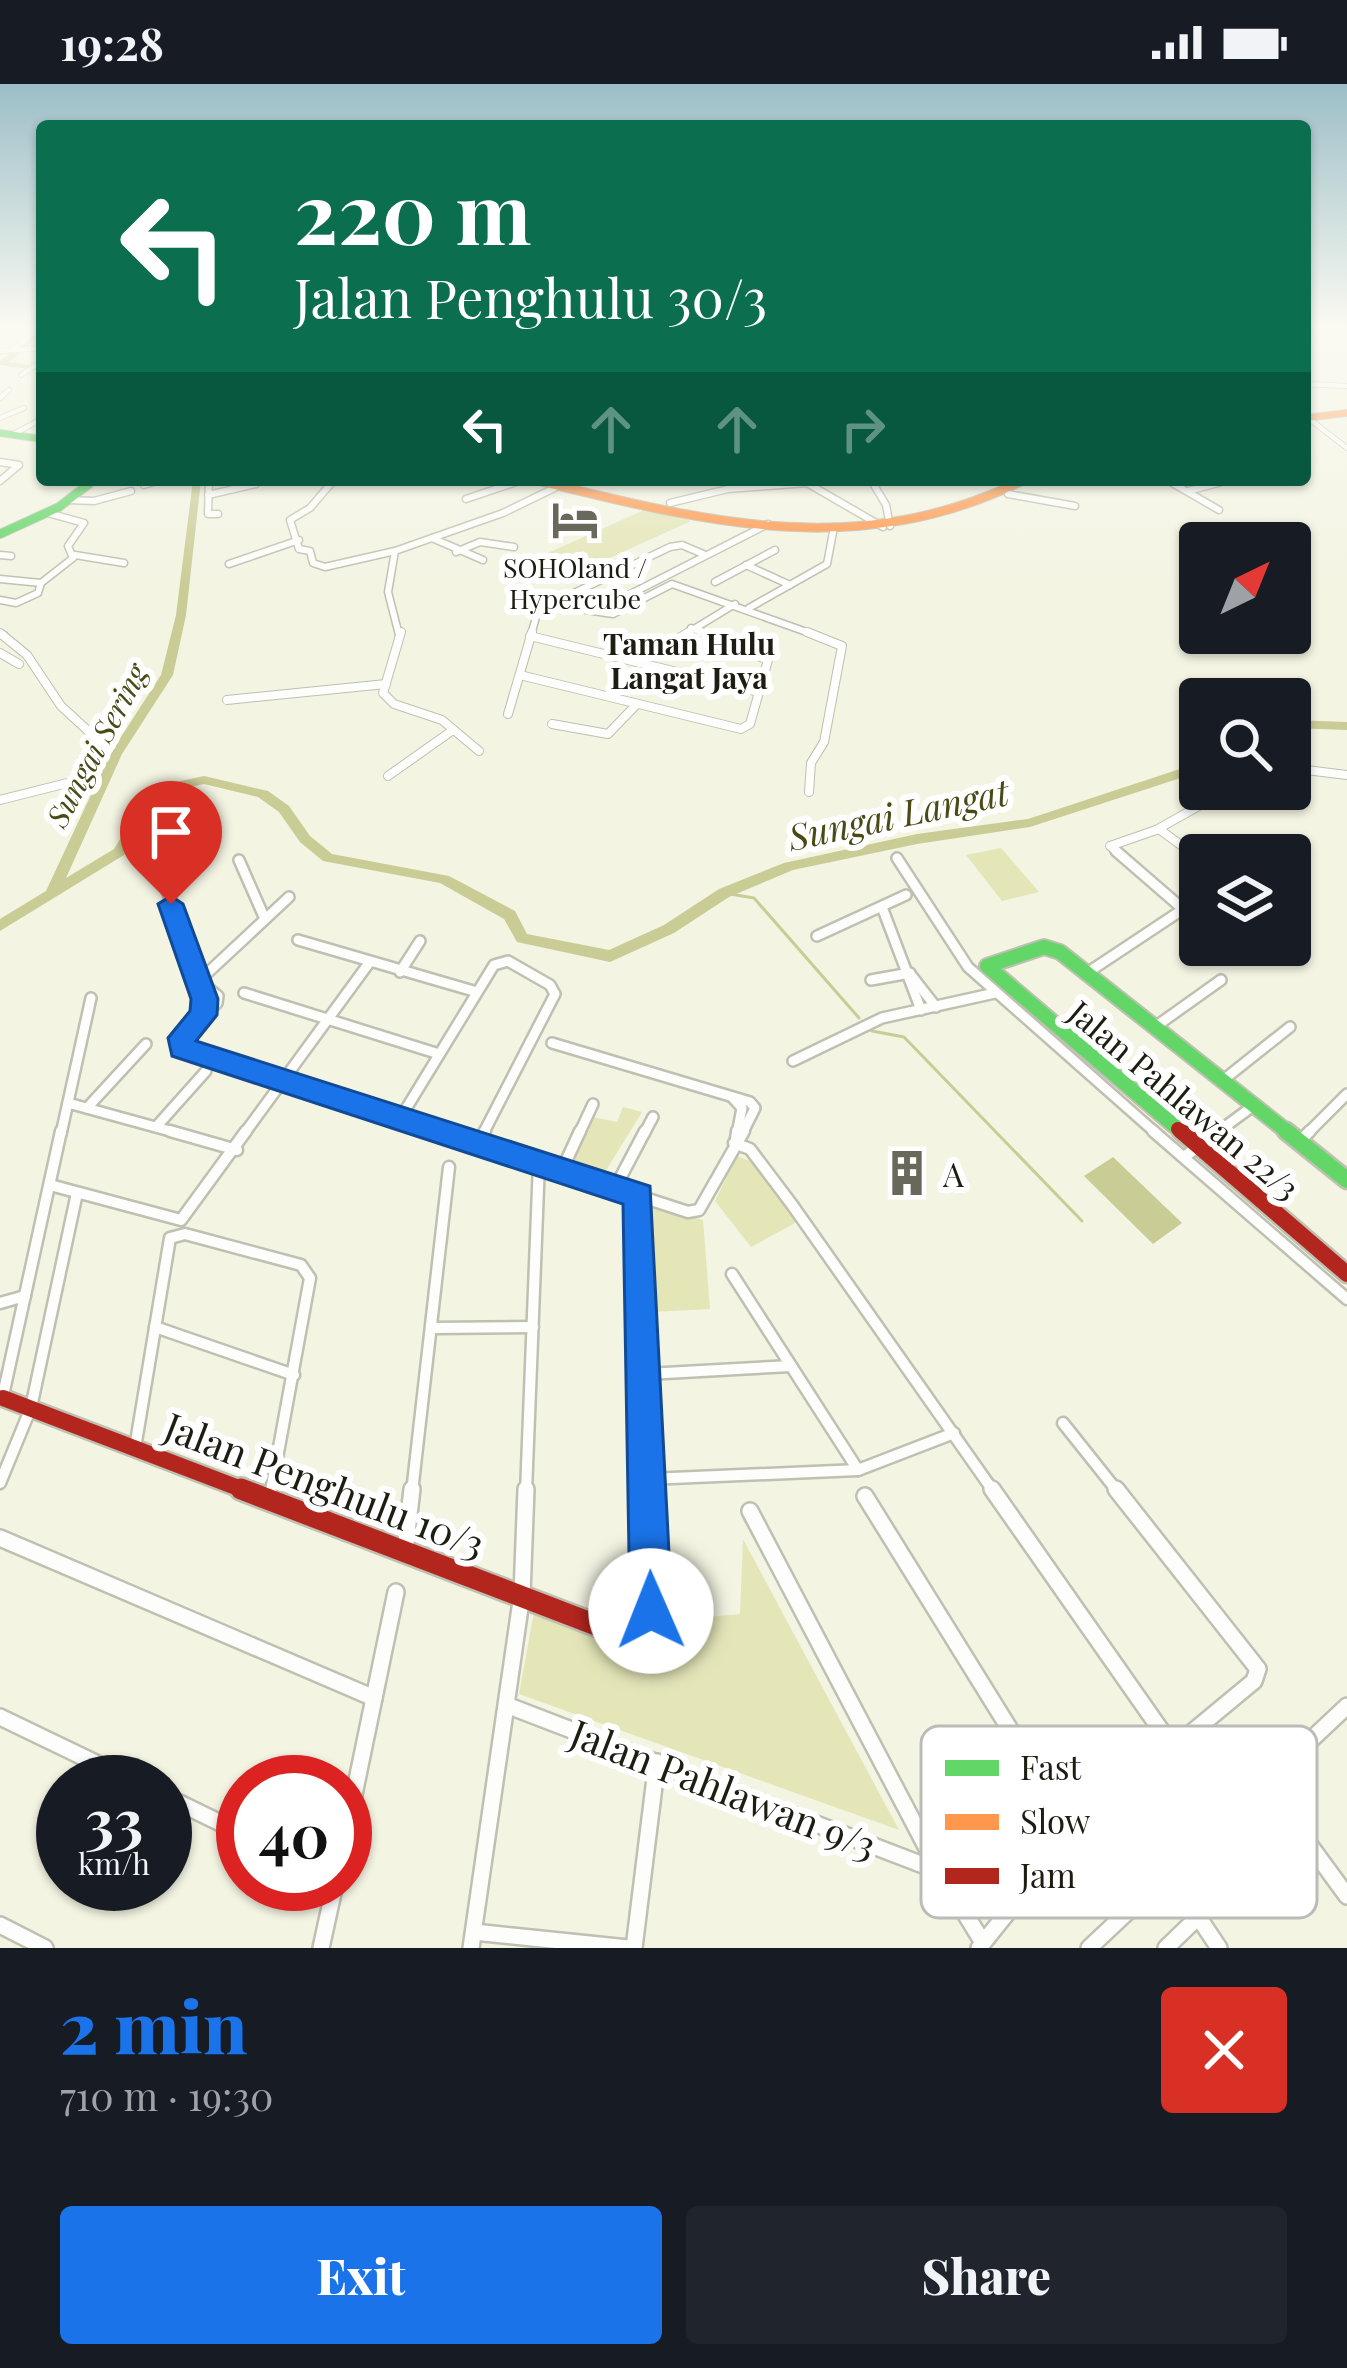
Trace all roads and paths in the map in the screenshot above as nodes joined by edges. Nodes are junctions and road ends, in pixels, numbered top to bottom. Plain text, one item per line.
1 (1344, 416) edge
2 (1311, 418) edge
3 (36, 421) edge
4 (1311, 422) edge
5 (3, 431) edge
6 (36, 438) edge
7 (1347, 448) edge
8 (0, 462) edge
9 (0, 481) edge
10 (86, 486) edge
11 (209, 486) edge
12 (247, 486) edge
13 (329, 486) edge
14 (504, 486) edge
15 (557, 486) edge
16 (573, 486) edge
17 (573, 486) edge
18 (764, 486) edge
19 (813, 486) edge
20 (875, 486) edge
21 (1017, 486) edge
22 (1178, 486) edge
23 (1214, 487) edge
24 (131, 491) dead end
25 (1188, 491) junction
26 (1008, 494) junction
27 (208, 495) junction
28 (466, 499) dead end
29 (69, 500) junction
30 (670, 503) junction
31 (1076, 506) dead end
32 (1219, 510) dead end
33 (48, 513) junction
34 (218, 514) dead end
35 (794, 525) junction
36 (886, 526) junction
37 (833, 531) junction
38 (0, 534) edge
39 (432, 538) junction
40 (299, 540) junction
41 (514, 547) dead end
42 (775, 550) dead end
43 (395, 551) junction
44 (456, 552) junction
45 (704, 554) junction
46 (0, 555) edge
47 (75, 555) junction
48 (11, 556) dead end
49 (483, 560) dead end
50 (124, 563) dead end
51 (229, 564) dead end
52 (746, 565) junction
53 (0, 580) edge
54 (715, 582) dead end
55 (41, 584) junction
56 (790, 585) junction
57 (576, 592) dead end
58 (0, 600) edge
59 (735, 604) junction
60 (603, 608) dead end
61 (749, 608) junction
62 (691, 628) junction
63 (0, 633) edge
64 (530, 636) junction
65 (0, 653) edge
66 (639, 663) junction
67 (19, 664) dead end
68 (520, 675) junction
69 (386, 683) junction
70 (759, 692) junction
71 (227, 700) dead end
72 (637, 704) junction
73 (508, 714) dead end
74 (552, 724) dead end
75 (454, 730) junction
76 (478, 751) dead end
77 (1311, 771) edge
78 (1347, 775) edge
79 (388, 776) dead end
80 (809, 792) dead end
81 (0, 800) edge
82 (1194, 810) edge
83 (1160, 831) junction
84 (1179, 845) edge
85 (897, 858) dead end
86 (239, 860) dead end
87 (158, 868) dead end
88 (906, 895) dead end
89 (289, 897) dead end
90 (1179, 906) edge
91 (882, 907) junction
92 (1179, 912) edge
93 (265, 920) junction
94 (817, 936) dead end
95 (298, 940) dead end
96 (420, 941) dead end
97 (368, 963) junction
98 (400, 973) junction
99 (1087, 973) junction
100 (911, 974) junction
101 (871, 980) dead end
102 (1221, 980) dead end
103 (201, 981) junction
104 (477, 992) junction
105 (244, 993) dead end
106 (994, 993) junction
107 (91, 998) dead end
108 (936, 1007) junction
109 (921, 1010) junction
110 (328, 1020) junction
111 (1155, 1027) junction
112 (1290, 1027) dead end
113 (552, 1043) dead end
114 (146, 1044) dead end
115 (439, 1054) junction
116 (793, 1061) dead end
117 (206, 1071) dead end
118 (288, 1080) junction
119 (1222, 1081) junction
120 (1347, 1094) edge
121 (68, 1103) junction
122 (593, 1104) dead end
123 (1253, 1106) junction
124 (87, 1108) junction
125 (401, 1117) junction
126 (653, 1117) dead end
127 (156, 1127) junction
128 (735, 1141) junction
129 (1299, 1142) junction
130 (479, 1143) junction
131 (1199, 1147) junction
132 (236, 1150) junction
133 (1184, 1156) junction
134 (539, 1163) junction
135 (449, 1167) dead end
136 (562, 1170) junction
137 (1347, 1180) edge
138 (50, 1185) junction
139 (615, 1188) junction
140 (76, 1193) junction
141 (639, 1196) junction
142 (732, 1274) dead end
143 (1347, 1274) edge
144 (25, 1296) junction
145 (1347, 1299) edge
146 (0, 1304) edge
147 (155, 1327) junction
148 (434, 1328) junction
149 (533, 1328) junction
150 (791, 1366) junction
151 (647, 1374) junction
152 (294, 1376) junction
153 (1, 1401) edge
154 (31, 1406) junction
155 (1063, 1424) dead end
156 (954, 1433) junction
157 (136, 1442) junction
158 (858, 1470) junction
159 (649, 1479) junction
160 (0, 1483) edge
161 (270, 1495) junction
162 (866, 1496) dead end
163 (750, 1511) dead end
164 (0, 1538) edge
165 (405, 1550) junction
166 (396, 1592) dead end
167 (522, 1594) junction
168 (374, 1698) junction
169 (509, 1706) junction
170 (1347, 1706) edge
171 (0, 1717) edge
172 (1007, 1726) edge
173 (1158, 1726) edge
174 (1197, 1726) edge
175 (1317, 1735) edge
176 (79, 1755) edge
177 (362, 1755) edge
178 (657, 1762) junction
179 (921, 1836) edge
180 (1317, 1857) edge
181 (921, 1863) edge
182 (1347, 1896) edge
183 (329, 1911) edge
184 (1002, 1918) edge
185 (1121, 1918) edge
186 (1195, 1918) edge
187 (1198, 1918) edge
188 (0, 1925) edge
189 (472, 1940) edge
190 (981, 1944) edge
191 (38, 1946) edge
192 (321, 1948) edge
193 (631, 1948) edge
194 (1089, 1948) edge
195 (1166, 1948) edge
196 (1219, 1948) edge

1 - 2 street
3 - 5 street
4 - 7 street
5 - 6 street
8 - 9 street
10 - 29 street
11 - 27 street
12 - 27 street
13 - 40 street
14 - 28 street
15 - 39 street
16 - 30 street
17 - 35 street
18 - 30 street
19 - 36 street
20 - 36 street
21 - 26 street
22 - 25 street
23 - 25 street
24 - 29 street
25 - 32 street
26 - 31 street
26 - 36 street
27 - 34 street
29 - 33 street
30 - 37 street
33 - 38 street
33 - 47 street
35 - 37 street
35 - 45 street
36 - 37 street
37 - 56 street
39 - 43 street
39 - 44 street
40 - 43 street
40 - 51 street
41 - 44 street
42 - 52 street
43 - 69 street
44 - 49 street
45 - 57 street
45 - 60 street
46 - 48 street
47 - 50 street
47 - 55 street
52 - 54 street
52 - 56 street
53 - 55 street
55 - 58 street
56 - 61 street
59 - 61 street
59 - 62 street
59 - 64 street
61 - 80 street
62 - 66 street
62 - 70 street
63 - 81 street
64 - 66 street
64 - 68 street
65 - 67 street
66 - 70 street
68 - 72 street
68 - 73 street
69 - 71 street
69 - 75 street
70 - 72 street
72 - 74 street
75 - 76 street
75 - 79 street
77 - 78 street
82 - 83 street
83 - 84 street
83 - 90 street
85 - 106 street
86 - 93 street
87 - 103 street
88 - 91 street
89 - 93 street
91 - 94 street
91 - 100 street
92 - 99 street
93 - 103 street
95 - 97 street
96 - 98 street
97 - 98 street
97 - 110 street
98 - 104 street
99 - 111 street
99 - 131 street, Jalan Pahlawan 22/3
100 - 101 street
100 - 108 street
100 - 109 street
102 - 111 street
103 - 118 street
104 - 115 street
104 - 130 street
105 - 110 street
106 - 108 street
106 - 133 street
107 - 121 street
108 - 109 street
109 - 116 street
110 - 115 street
110 - 118 street
111 - 119 street
112 - 119 street
113 - 128 street
114 - 124 street
115 - 125 street
117 - 127 street
118 - 125 street
118 - 132 street
119 - 123 street
120 - 129 street
121 - 124 street
121 - 138 street
122 - 136 street
123 - 129 street
123 - 131 street
124 - 127 street
125 - 130 street
126 - 139 street
127 - 132 street
128 - 141 street
128 - 156 street
129 - 137 street
130 - 134 street
131 - 133 street
131 - 143 street, Jalan Pahlawan 22/3
132 - 140 street
133 - 145 street
134 - 136 street
134 - 149 street
135 - 148 street
136 - 139 street
138 - 140 street
138 - 144 street
139 - 141 street
140 - 154 street
141 - 151 street
142 - 150 street
144 - 146 street
144 - 153 street
147 - 152 street
147 - 152 street
147 - 157 street
148 - 149 street
148 - 165 street
149 - 167 street
150 - 151 street
150 - 158 street
151 - 159 street
152 - 161 street
153 - 154 street, Jalan Penghulu 10/3
154 - 157 street, Jalan Penghulu 10/3
154 - 160 street
155 - 174 street
156 - 158 street
156 - 173 street
157 - 161 street, Jalan Penghulu 10/3
158 - 159 street
159 - 167 street, Jalan Penghulu 10/3
161 - 165 street, Jalan Penghulu 10/3
162 - 172 street
163 - 179 street
164 - 168 street
165 - 167 street, Jalan Penghulu 10/3
166 - 168 street
167 - 169 street
168 - 177 street
169 - 178 street, Jalan Pahlawan 9/3
169 - 189 street
170 - 175 street
171 - 176 street
178 - 181 street, Jalan Pahlawan 9/3
178 - 193 street
180 - 182 street
183 - 192 street
184 - 190 street
185 - 194 street
186 - 195 street
187 - 196 street
188 - 191 street
189 - 193 street

